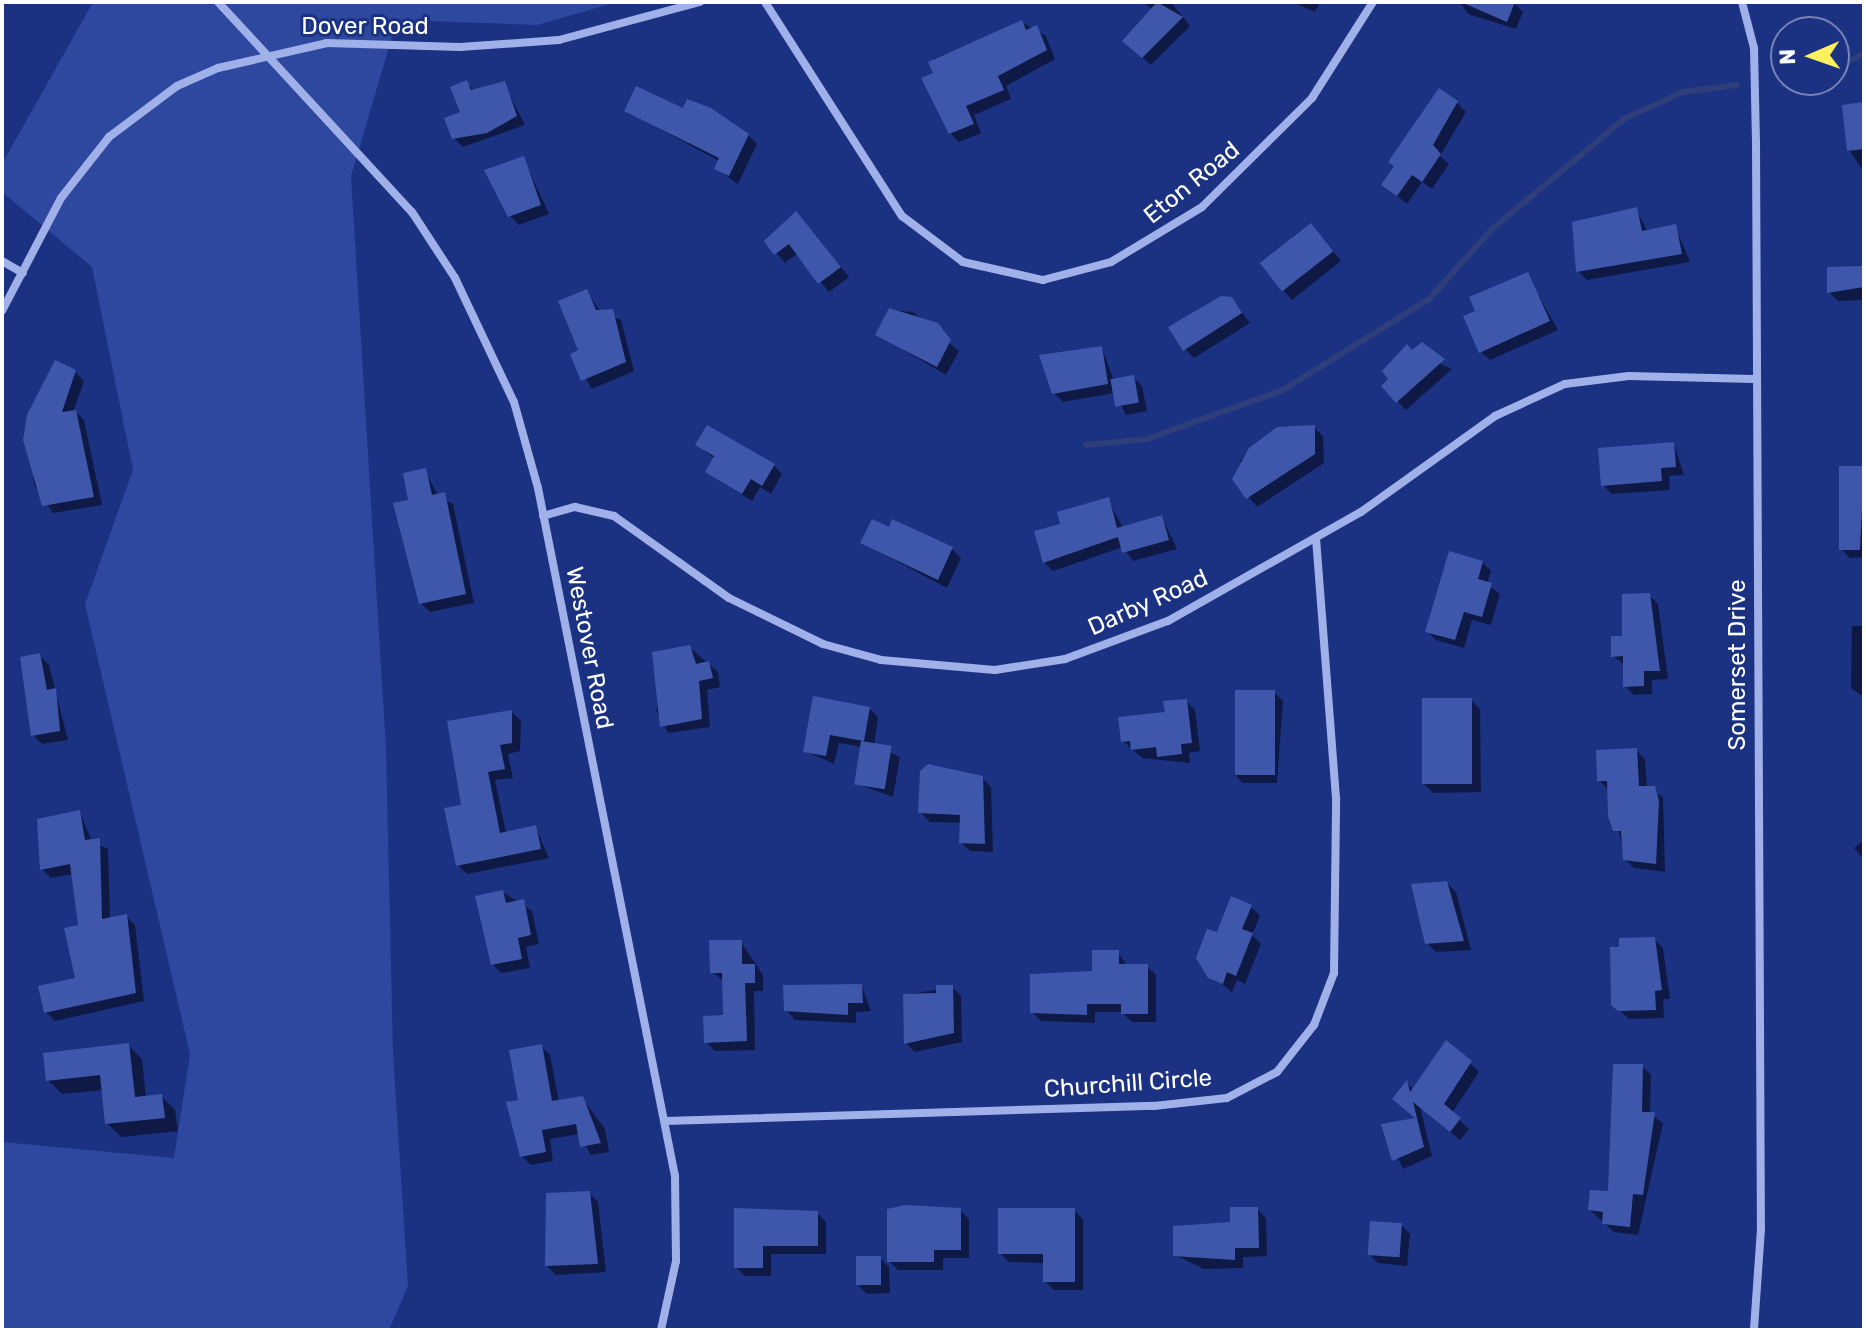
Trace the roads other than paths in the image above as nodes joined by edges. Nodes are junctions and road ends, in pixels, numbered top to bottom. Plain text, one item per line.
1 (218, 2) edge
2 (700, 2) edge
3 (765, 2) edge
4 (1373, 2) edge
5 (1742, 2) edge
6 (264, 52) junction
7 (2, 261) edge
8 (23, 273) junction
9 (2, 311) edge
10 (1754, 379) junction
11 (543, 516) junction
12 (1316, 539) junction
13 (666, 1121) junction
14 (661, 1330) edge
15 (1754, 1330) edge

1 - 6 street, Westover Road
2 - 6 street, Dover Road
3 - 4 street, Eton Road
5 - 10 street, Somerset Drive
6 - 8 street, Dover Road
6 - 11 street, Westover Road
7 - 8 street
8 - 9 street, Dover Road
10 - 12 street, Darby Road
10 - 15 street, Somerset Drive
11 - 12 street, Darby Road
11 - 13 street, Westover Road
12 - 13 street, Churchill Circle
13 - 14 street, Westover Road

